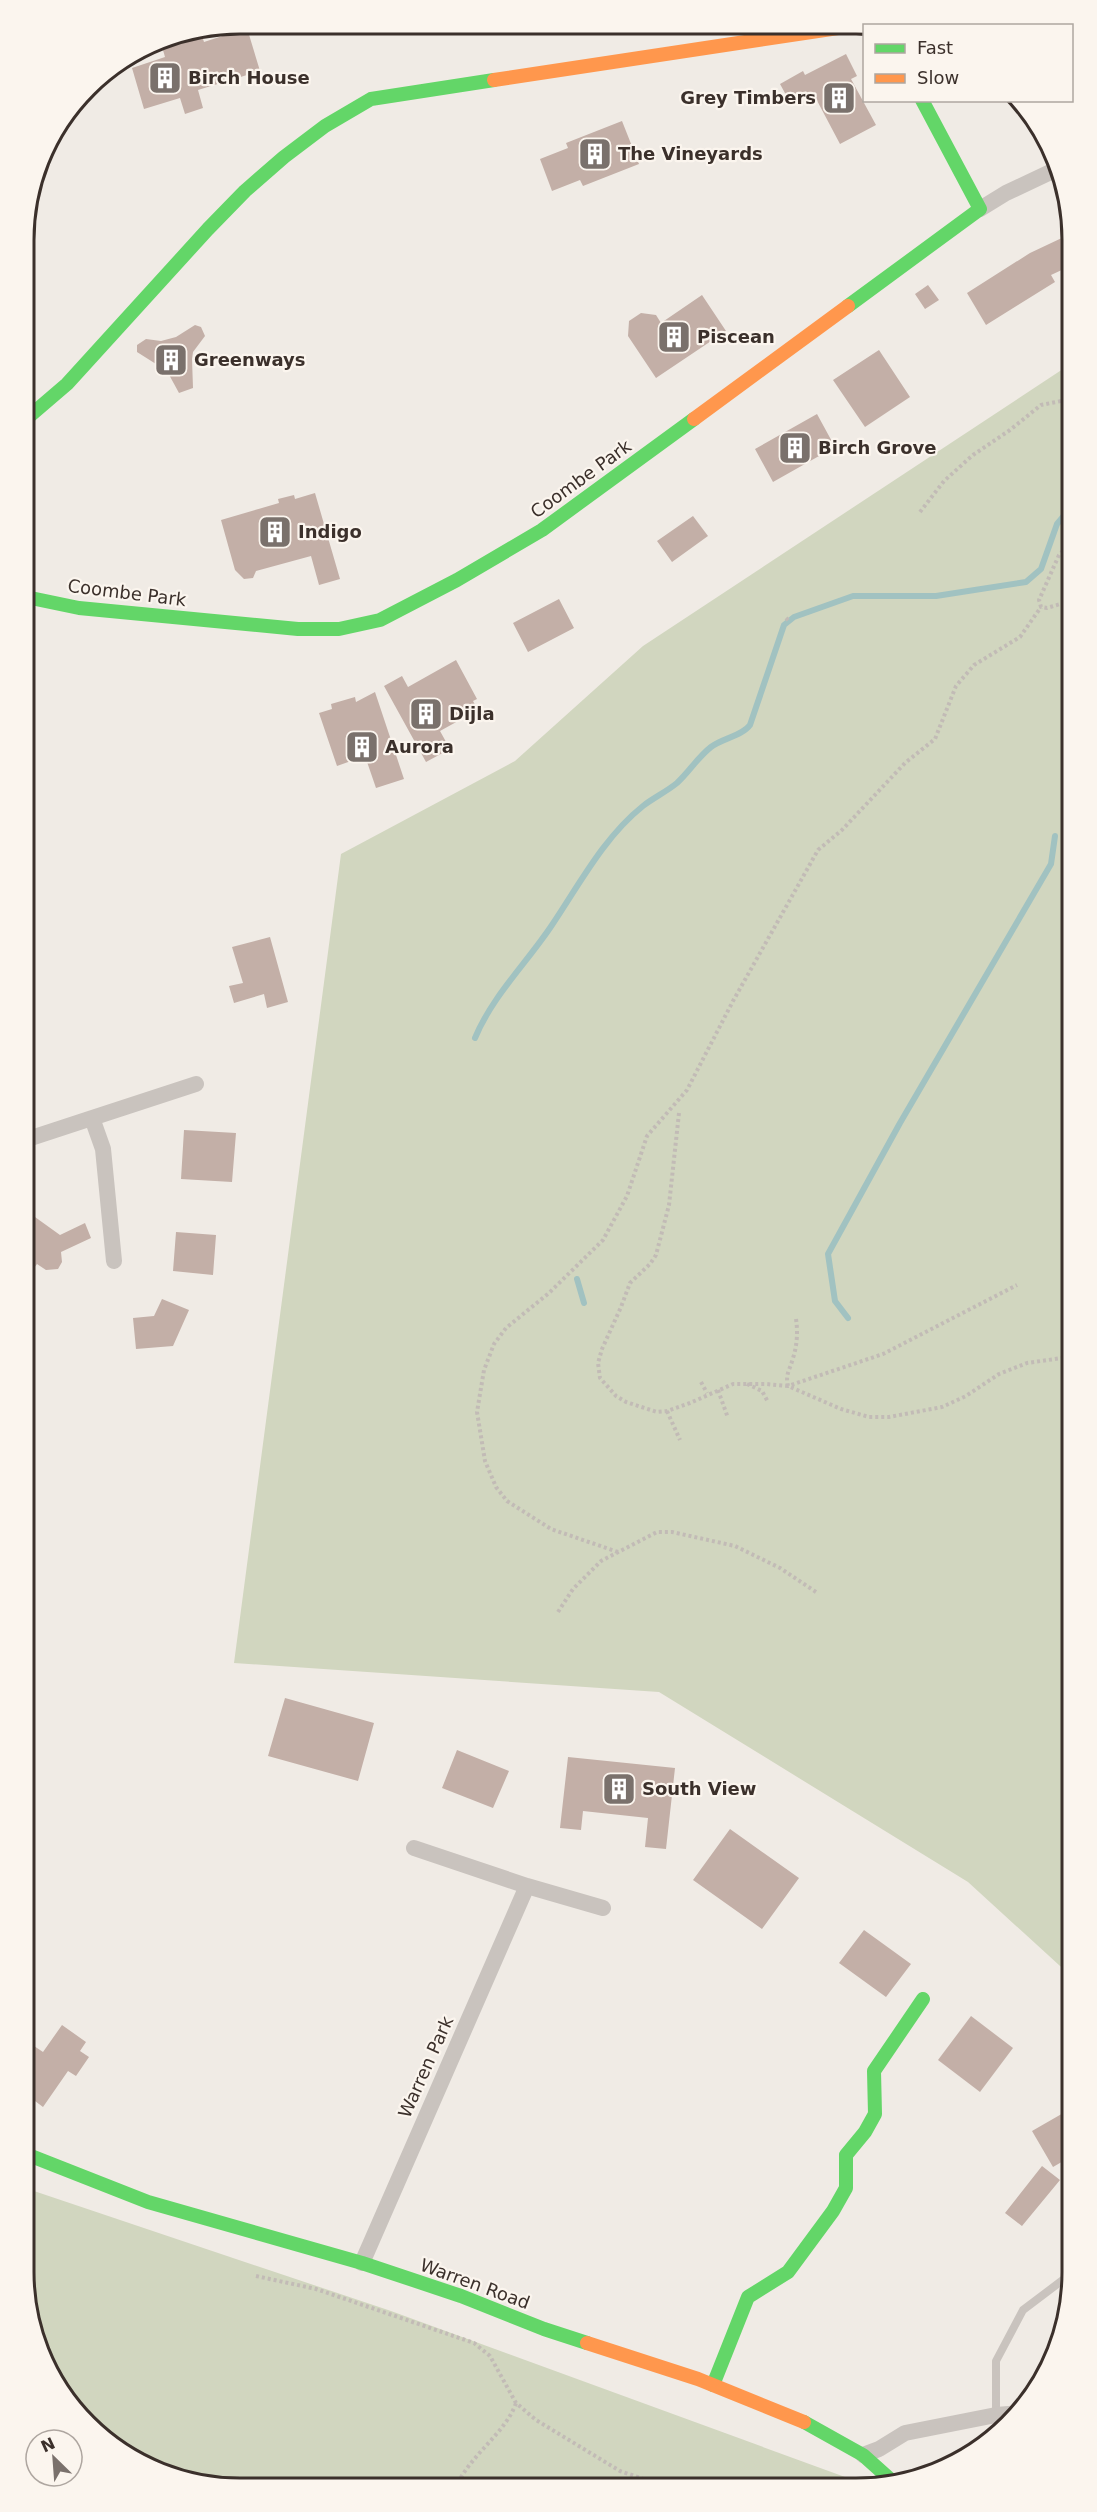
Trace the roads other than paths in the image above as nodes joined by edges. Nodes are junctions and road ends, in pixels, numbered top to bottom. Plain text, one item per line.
1 (798, 34) edge
2 (923, 102) edge
3 (1050, 172) edge
4 (980, 209) junction
5 (35, 412) edge
6 (35, 599) edge
7 (196, 1083) dead end
8 (92, 1118) junction
9 (35, 1137) edge
10 (114, 1261) dead end
11 (414, 1848) dead end
12 (527, 1886) junction
13 (603, 1908) dead end
14 (923, 1998) dead end
15 (34, 2157) edge
16 (362, 2263) junction
17 (1062, 2281) edge
18 (712, 2385) junction
19 (1004, 2414) edge
20 (996, 2415) junction
21 (863, 2455) junction
22 (886, 2476) edge

1 - 5 street
2 - 4 street
3 - 4 street
4 - 6 street, Coombe Park
7 - 8 street
8 - 9 street
8 - 10 street
11 - 12 street
12 - 13 street
12 - 16 street, Warren Park
14 - 18 street
15 - 16 street, Warren Road
16 - 18 street, Warren Road
17 - 20 lane
18 - 21 street, Warren Road
19 - 20 street
20 - 21 street
21 - 22 street, Warren Road

